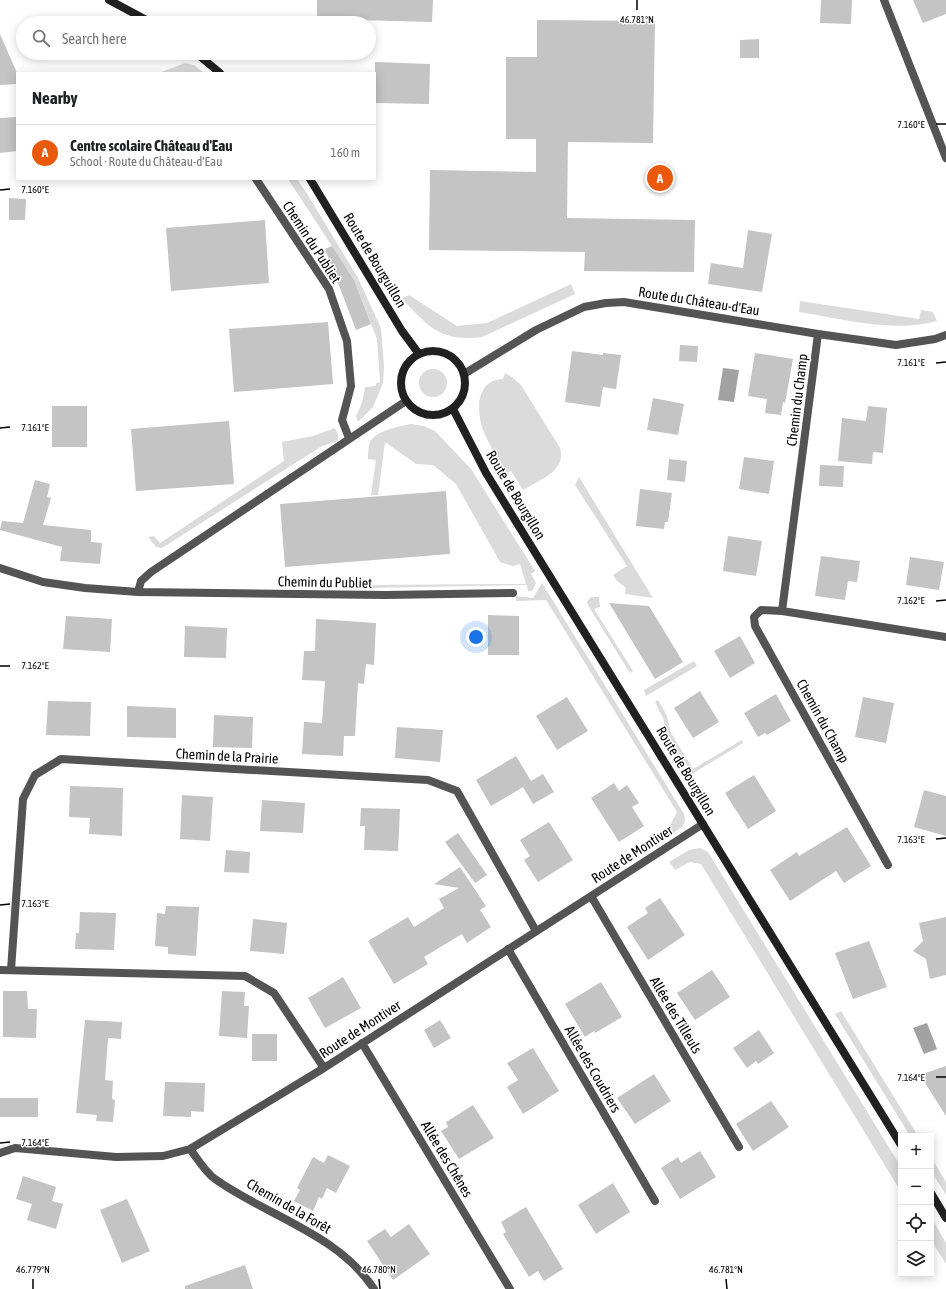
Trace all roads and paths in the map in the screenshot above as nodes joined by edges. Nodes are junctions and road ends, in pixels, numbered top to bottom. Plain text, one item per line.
1 (109, 0) edge
2 (884, 0) edge
3 (139, 16) edge
4 (204, 60) edge
5 (219, 72) edge
6 (946, 158) edge
7 (257, 180) edge
8 (311, 180) edge
9 (818, 334) junction
10 (946, 335) edge
11 (419, 354) junction
12 (464, 374) junction
13 (406, 401) junction
14 (453, 409) junction
15 (349, 438) junction
16 (0, 568) edge
17 (138, 592) junction
18 (513, 593) dead end
19 (782, 611) junction
20 (946, 637) edge
21 (703, 824) junction
22 (888, 865) dead end
23 (591, 896) junction
24 (536, 931) junction
25 (508, 950) junction
26 (0, 970) edge
27 (11, 970) junction
28 (362, 1043) junction
29 (324, 1068) junction
30 (898, 1140) edge
31 (739, 1147) dead end
32 (190, 1149) junction
33 (0, 1153) edge
34 (934, 1198) edge
35 (655, 1201) dead end
36 (946, 1218) edge
37 (374, 1289) edge
38 (510, 1289) edge

1 - 3 main road
2 - 6 street
4 - 5 main road
7 - 15 street, Chemin du Publiet
8 - 11 main road, Route de Bourguillon
9 - 10 street, Route du Château-d'Eau
9 - 12 street, Route du Château-d'Eau
9 - 19 street, Chemin du Champ
11 - 12 main road
11 - 13 main road
12 - 14 main road
13 - 14 main road
13 - 15 street
14 - 21 main road, Route de Bourgillon
15 - 17 street
16 - 17 street, Chemin du Publiet
17 - 18 street, Chemin du Publiet
19 - 20 street, Chemin du Champ
19 - 22 street, Chemin du Champ
21 - 23 street, Route de Montiver
21 - 30 main road, Route de Bourgillon
23 - 24 street, Route de Montiver
23 - 31 street, Allée des Tilleuls
24 - 25 street, Route de Montiver
24 - 27 street, Chemin de la Prairie
25 - 28 street, Route de Montiver
25 - 35 street, Allée des Coudriers
26 - 27 street
27 - 29 street
28 - 29 street, Route de Montiver
28 - 38 street, Allée des Chênes
29 - 32 street, Route de Montiver
32 - 33 street, Route de Montiver
32 - 37 street, Chemin de la Forêt
34 - 36 main road

